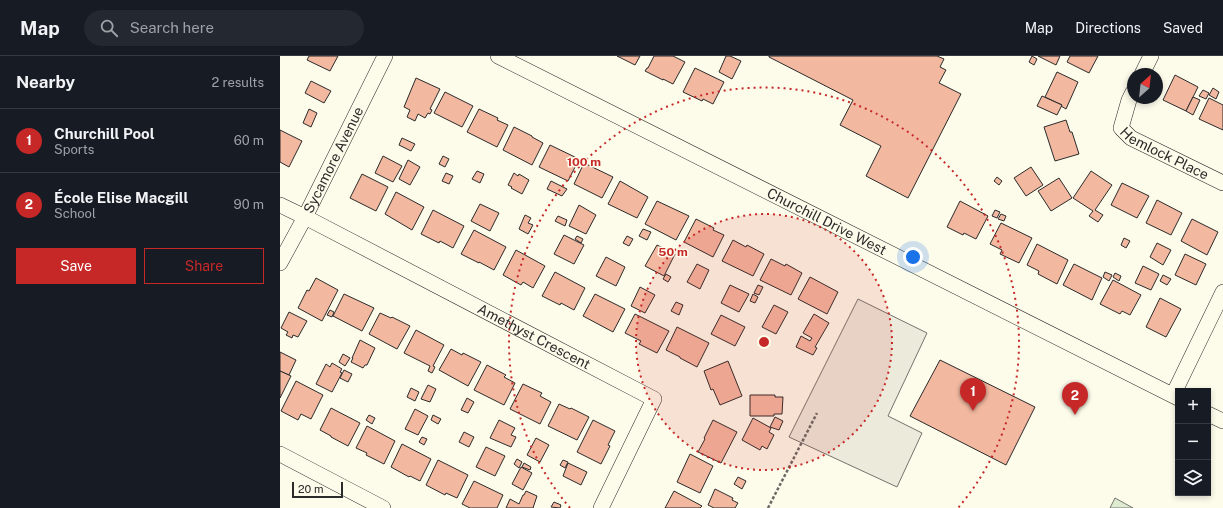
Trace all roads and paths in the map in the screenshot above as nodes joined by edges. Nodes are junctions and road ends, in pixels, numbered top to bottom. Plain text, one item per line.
1 (385, 56) edge
2 (498, 56) edge
3 (1150, 56) edge
4 (1145, 68) edge
5 (1128, 104) edge
6 (1223, 183) edge
7 (280, 205) edge
8 (306, 217) junction
9 (280, 264) edge
10 (1223, 292) edge
11 (1179, 388) edge
12 (1175, 397) edge
13 (817, 413) dead end
14 (1211, 415) edge
15 (1223, 421) edge
16 (280, 454) edge
17 (383, 508) edge
18 (601, 508) edge
19 (768, 508) edge

1 - 8 street, Sycamore Avenue
2 - 12 street, Churchill Drive West
3 - 4 street
5 - 6 street, Hemlock Place
7 - 8 street
8 - 9 street, Sycamore Avenue
8 - 18 street, Amethyst Crescent
10 - 11 street
13 - 19 path
14 - 15 street
16 - 17 street

